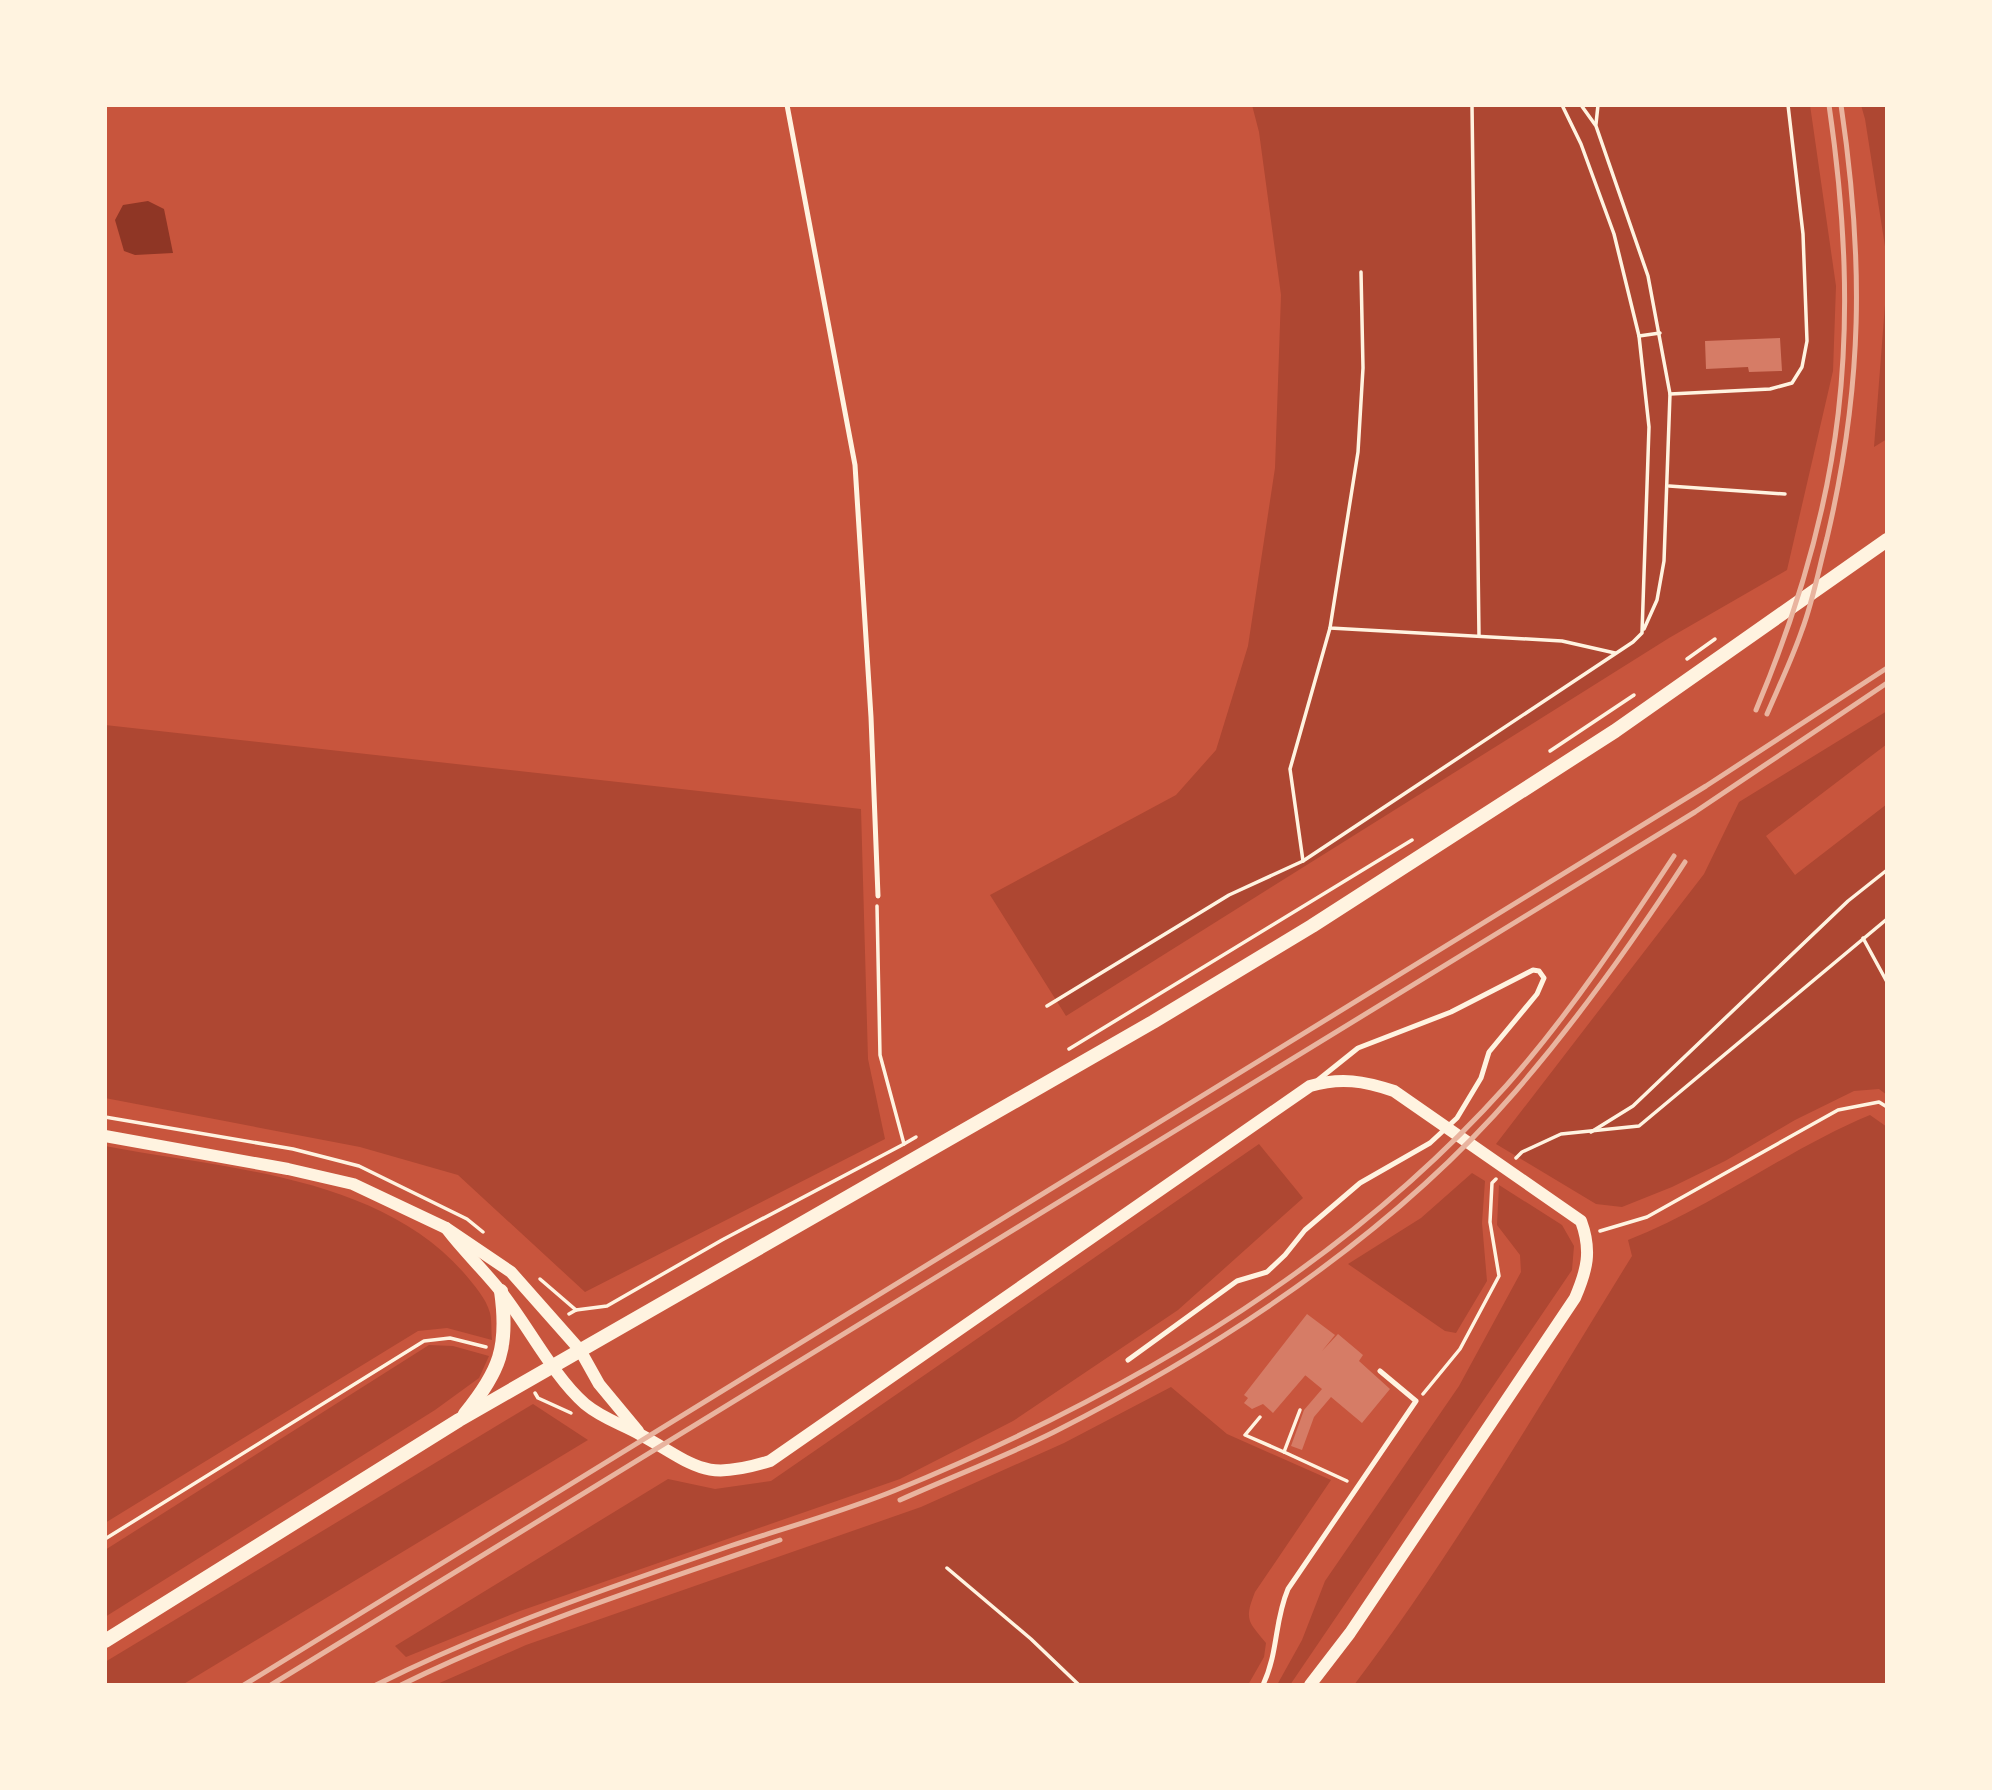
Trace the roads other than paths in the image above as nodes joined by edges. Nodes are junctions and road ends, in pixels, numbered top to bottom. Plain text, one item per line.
1 (787, 105) edge
2 (1887, 540) edge
3 (878, 896) road end
4 (1310, 1086) junction
5 (105, 1136) edge
6 (446, 1227) junction
7 (501, 1291) junction
8 (580, 1350) junction
9 (1128, 1360) dead end
10 (554, 1365) junction
11 (1380, 1371) dead end
12 (459, 1420) junction
13 (641, 1434) junction
14 (105, 1641) edge
15 (1263, 1685) edge
16 (1310, 1685) edge

1 - 3 lane
2 - 8 main road
4 - 9 lane
4 - 13 street
4 - 16 street
5 - 6 street
6 - 7 street
6 - 8 street
7 - 10 street
7 - 12 main road
8 - 10 main road
8 - 13 street
10 - 12 main road
10 - 13 street
11 - 15 lane
12 - 14 main road

